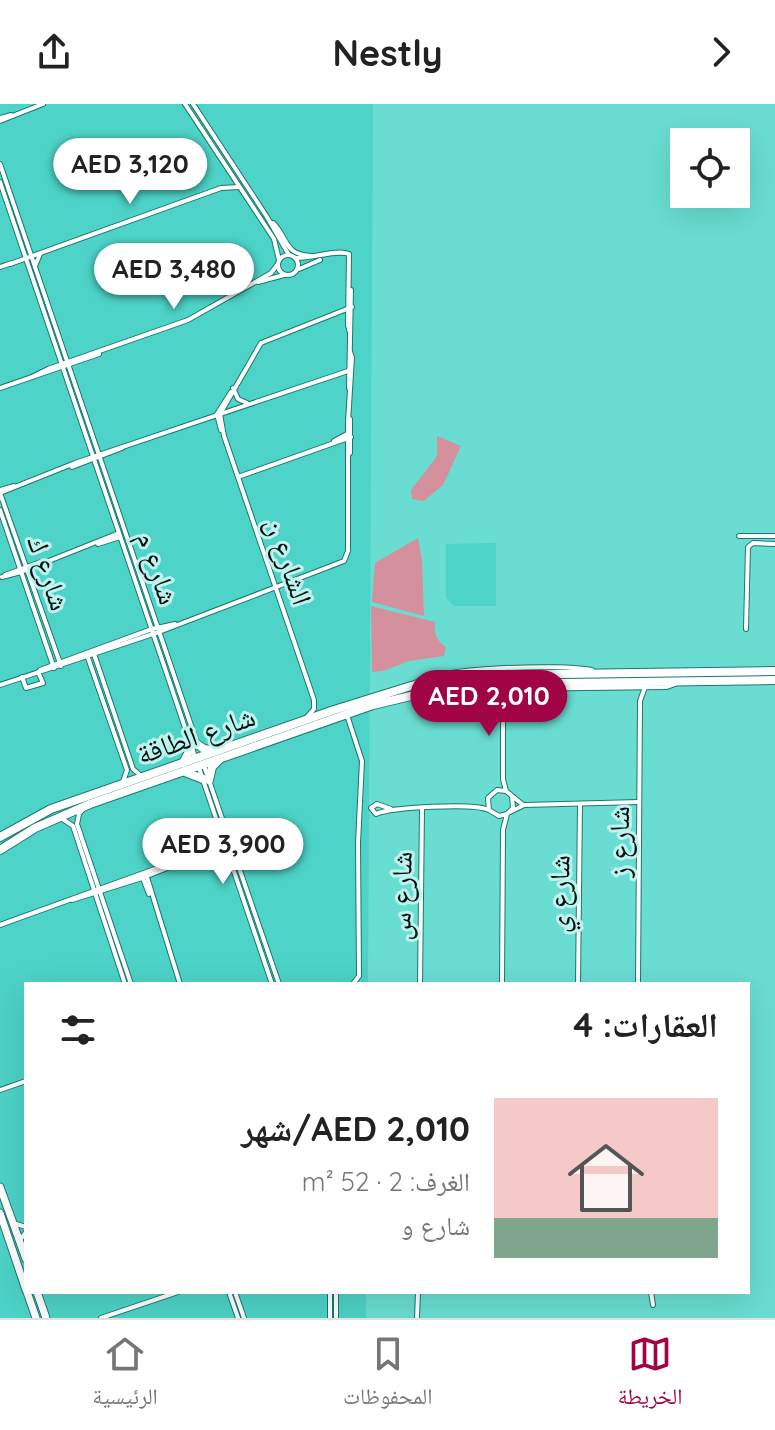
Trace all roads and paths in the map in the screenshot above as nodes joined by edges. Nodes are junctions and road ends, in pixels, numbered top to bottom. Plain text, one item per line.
1 (43, 104) edge
2 (185, 104) edge
3 (193, 104) edge
4 (0, 119) edge
5 (0, 164) edge
6 (231, 175) junction
7 (1, 180) edge
8 (239, 187) junction
9 (221, 188) junction
10 (270, 221) junction
11 (24, 245) junction
12 (40, 252) junction
13 (342, 252) junction
14 (289, 255) junction
15 (322, 256) junction
16 (28, 257) junction
17 (295, 258) junction
18 (13, 262) junction
19 (278, 263) junction
20 (0, 267) edge
21 (32, 268) junction
22 (297, 270) junction
23 (284, 275) junction
24 (252, 284) junction
25 (350, 310) junction
26 (60, 351) junction
27 (80, 360) junction
28 (65, 365) junction
29 (350, 368) junction
30 (47, 371) junction
31 (70, 381) junction
32 (0, 388) edge
33 (232, 390) junction
34 (250, 403) junction
35 (218, 415) junction
36 (350, 435) junction
37 (92, 445) junction
38 (111, 452) junction
39 (96, 458) junction
40 (80, 463) junction
41 (97, 472) junction
42 (104, 473) junction
43 (238, 475) junction
44 (0, 482) edge
45 (9, 488) junction
46 (0, 492) edge
47 (4, 504) junction
48 (0, 510) edge
49 (115, 522) junction
50 (122, 534) junction
51 (739, 536) dead end
52 (775, 536) edge
53 (107, 539) junction
54 (775, 544) edge
55 (123, 547) junction
56 (19, 556) junction
57 (36, 564) junction
58 (23, 569) junction
59 (10, 574) junction
60 (1, 577) edge
61 (139, 582) junction
62 (28, 583) junction
63 (278, 587) junction
64 (151, 618) junction
65 (167, 627) junction
66 (746, 629) dead end
67 (156, 631) junction
68 (144, 635) junction
69 (156, 642) junction
70 (163, 643) junction
71 (90, 654) junction
72 (60, 664) junction
73 (54, 666) junction
74 (775, 671) edge
75 (38, 672) junction
76 (22, 677) junction
77 (775, 680) edge
78 (681, 681) junction
79 (0, 685) edge
80 (635, 687) junction
81 (645, 687) junction
82 (499, 689) junction
83 (508, 689) junction
84 (402, 697) junction
85 (503, 698) junction
86 (314, 700) junction
87 (640, 701) junction
88 (334, 710) junction
89 (114, 713) junction
90 (347, 714) junction
91 (108, 715) junction
92 (302, 721) junction
93 (265, 734) junction
94 (194, 745) junction
95 (219, 754) junction
96 (200, 761) junction
97 (184, 767) junction
98 (149, 779) junction
99 (206, 779) junction
100 (503, 779) junction
101 (121, 785) junction
102 (497, 790) junction
103 (506, 791) junction
104 (512, 796) junction
105 (488, 798) junction
106 (639, 802) junction
107 (90, 804) junction
108 (580, 804) junction
109 (524, 805) junction
110 (474, 807) junction
111 (422, 808) junction
112 (391, 809) dead end
113 (489, 810) junction
114 (509, 813) junction
115 (53, 814) junction
116 (495, 815) junction
117 (503, 830) junction
118 (221, 834) junction
119 (0, 837) edge
120 (232, 845) junction
121 (225, 847) junction
122 (2, 849) edge
123 (216, 849) junction
124 (84, 851) junction
125 (229, 858) junction
126 (170, 865) junction
127 (154, 873) junction
128 (144, 875) junction
129 (93, 877) junction
130 (133, 881) junction
131 (245, 883) junction
132 (147, 885) junction
133 (238, 886) junction
134 (110, 887) junction
135 (98, 891) junction
136 (86, 895) junction
137 (102, 903) junction
138 (0, 925) edge
139 (268, 951) junction
140 (262, 954) junction
141 (124, 972) junction
142 (125, 982) edge
143 (130, 982) edge
144 (179, 982) edge
145 (271, 982) edge
146 (278, 982) edge
147 (354, 982) edge
148 (420, 982) edge
149 (502, 982) edge
150 (578, 982) edge
151 (638, 982) edge
152 (24, 1082) edge
153 (0, 1090) edge
154 (0, 1187) edge
155 (0, 1201) edge
156 (0, 1213) edge
157 (9, 1225) junction
158 (24, 1229) edge
159 (24, 1233) edge
160 (1, 1238) edge
161 (20, 1240) junction
162 (11, 1245) junction
163 (24, 1253) edge
164 (24, 1285) edge
165 (27, 1294) edge
166 (38, 1294) edge
167 (172, 1294) edge
168 (233, 1294) edge
169 (330, 1294) edge
170 (336, 1294) edge
171 (418, 1294) edge
172 (651, 1294) edge
173 (653, 1305) dead end
174 (36, 1318) edge
175 (46, 1318) edge
176 (101, 1318) edge
177 (241, 1318) edge
178 (330, 1318) edge
179 (336, 1318) edge
180 (418, 1318) edge

1 - 4 street
2 - 6 street
3 - 10 street
5 - 7 street, شارع م
6 - 8 street
6 - 9 street
7 - 11 street, شارع م
8 - 9 street
8 - 19 street
9 - 12 street
10 - 14 street
10 - 15 street
11 - 12 street
11 - 16 street, شارع م
11 - 18 street
12 - 16 street
12 - 21 street
13 - 15 street
13 - 22 street
13 - 25 street
14 - 17 street
14 - 19 street
15 - 17 street
16 - 18 street
16 - 21 street, شارع م
17 - 22 street
18 - 20 street
18 - 21 street
19 - 23 street
19 - 24 street
21 - 26 street, شارع م
22 - 23 street
23 - 24 street
24 - 27 street
25 - 29 street
25 - 33 street
26 - 27 street
26 - 28 street, شارع م
26 - 30 street
27 - 28 street
27 - 31 street
28 - 30 street
28 - 31 street, شارع م
29 - 34 street
29 - 36 street
30 - 31 street
30 - 32 street
31 - 37 street, شارع م
33 - 34 street
33 - 35 street
34 - 35 street
35 - 38 street
35 - 43 street, الشارع ن
36 - 43 street
36 - 63 street
37 - 38 street
37 - 39 street, شارع م
37 - 40 street
38 - 39 street
38 - 42 street
39 - 40 street
39 - 41 street, شارع م
39 - 42 street, شارع م
40 - 41 street
40 - 45 street
41 - 49 street, شارع م
42 - 50 street, شارع م
43 - 63 street, الشارع ن
44 - 45 street
45 - 46 street
45 - 47 street
46 - 47 street, شارع ك
47 - 56 street, شارع ك
48 - 56 street, شارع ك
49 - 50 street, شارع م
49 - 53 street
50 - 53 street
50 - 55 street, شارع م
50 - 61 street, شارع م
51 - 52 street
53 - 55 street
53 - 57 street
54 - 66 street
55 - 61 street, شارع م
56 - 57 street
56 - 58 street, شارع ك
56 - 59 street
57 - 58 street
57 - 62 street
58 - 59 street
58 - 62 street, شارع ك
59 - 60 street
59 - 62 street
61 - 64 street, شارع م
62 - 72 street, شارع ك
62 - 73 street, شارع ك
63 - 65 street
63 - 86 street, الشارع ن
64 - 65 street
64 - 67 street, شارع م
64 - 68 street
65 - 67 street
65 - 70 street
67 - 68 street
67 - 69 street, شارع م
67 - 70 street, شارع م
68 - 69 street
68 - 71 street
69 - 94 street, شارع م
70 - 94 street, شارع م
71 - 72 street
71 - 89 street
71 - 91 street
72 - 73 street
73 - 75 street
74 - 88 main road, شارع الطاقة
75 - 76 street
75 - 76 street
76 - 79 street
77 - 78 main road, شارع الطاقة
78 - 81 street, شارع الطاقة
78 - 84 main road, شارع الطاقة
80 - 81 street, شارع الطاقة
80 - 83 street, شارع الطاقة
80 - 87 street, شارع ز
81 - 87 street, شارع ز
82 - 83 street, شارع الطاقة
82 - 84 street, شارع الطاقة
82 - 85 street
83 - 85 street
84 - 90 main road, شارع الطاقة
85 - 100 street
86 - 88 street
86 - 92 street
87 - 106 street, شارع ز
88 - 92 main road, شارع الطاقة
89 - 91 street
89 - 98 street
90 - 95 main road, شارع الطاقة
90 - 147 street
91 - 101 street
92 - 93 main road, شارع الطاقة
93 - 95 main road, شارع الطاقة
93 - 96 main road
94 - 95 main road
94 - 96 street, شارع م
94 - 97 main road
95 - 96 main road, شارع الطاقة
95 - 99 main road
96 - 97 main road, شارع الطاقة
96 - 98 main road
96 - 99 street, شارع م
97 - 98 main road, شارع الطاقة
97 - 99 main road
98 - 101 main road, شارع الطاقة
98 - 107 main road, شارع الطاقة
99 - 118 street, شارع م
99 - 120 street, شارع م
100 - 102 street
100 - 103 street
101 - 115 main road, شارع الطاقة
102 - 103 street
102 - 105 street
103 - 104 street
104 - 109 street
104 - 114 street
105 - 110 street
105 - 113 street
106 - 108 street
106 - 151 street, شارع ز
107 - 115 main road, شارع الطاقة
107 - 124 street
108 - 109 street
108 - 150 street, شارع ي
109 - 114 street
110 - 111 street
110 - 113 street
111 - 112 street
111 - 148 street, شارع س
113 - 116 street
114 - 116 street
114 - 117 street
115 - 119 main road, شارع الطاقة
115 - 122 main road
115 - 124 street
116 - 117 street
117 - 149 street
118 - 121 street, شارع م
118 - 123 street
120 - 121 street
120 - 131 street, شارع م
121 - 123 street
121 - 125 street, شارع م
123 - 125 street
123 - 126 street
124 - 129 street
125 - 133 street, شارع م
126 - 127 street
126 - 128 street
127 - 128 street
127 - 132 street
128 - 130 street
128 - 132 street
128 - 134 street
129 - 134 street
129 - 135 street
129 - 136 street
130 - 132 street
130 - 134 street
131 - 133 street
131 - 139 street, شارع م
132 - 144 street
133 - 140 street, شارع م
134 - 135 street
134 - 137 street
135 - 136 street
135 - 137 street
136 - 137 street
136 - 138 street
137 - 141 street
139 - 140 street
139 - 146 street, شارع م
140 - 145 street, شارع م
141 - 142 street
141 - 143 street
152 - 153 street
154 - 157 street
155 - 161 street
156 - 157 street
157 - 158 street
157 - 160 street
157 - 161 street
157 - 162 street
159 - 161 street
160 - 162 street
161 - 163 street
162 - 164 street
165 - 174 street
166 - 175 street
167 - 176 street
168 - 177 street
169 - 178 street
170 - 179 street
171 - 180 street
172 - 173 street

